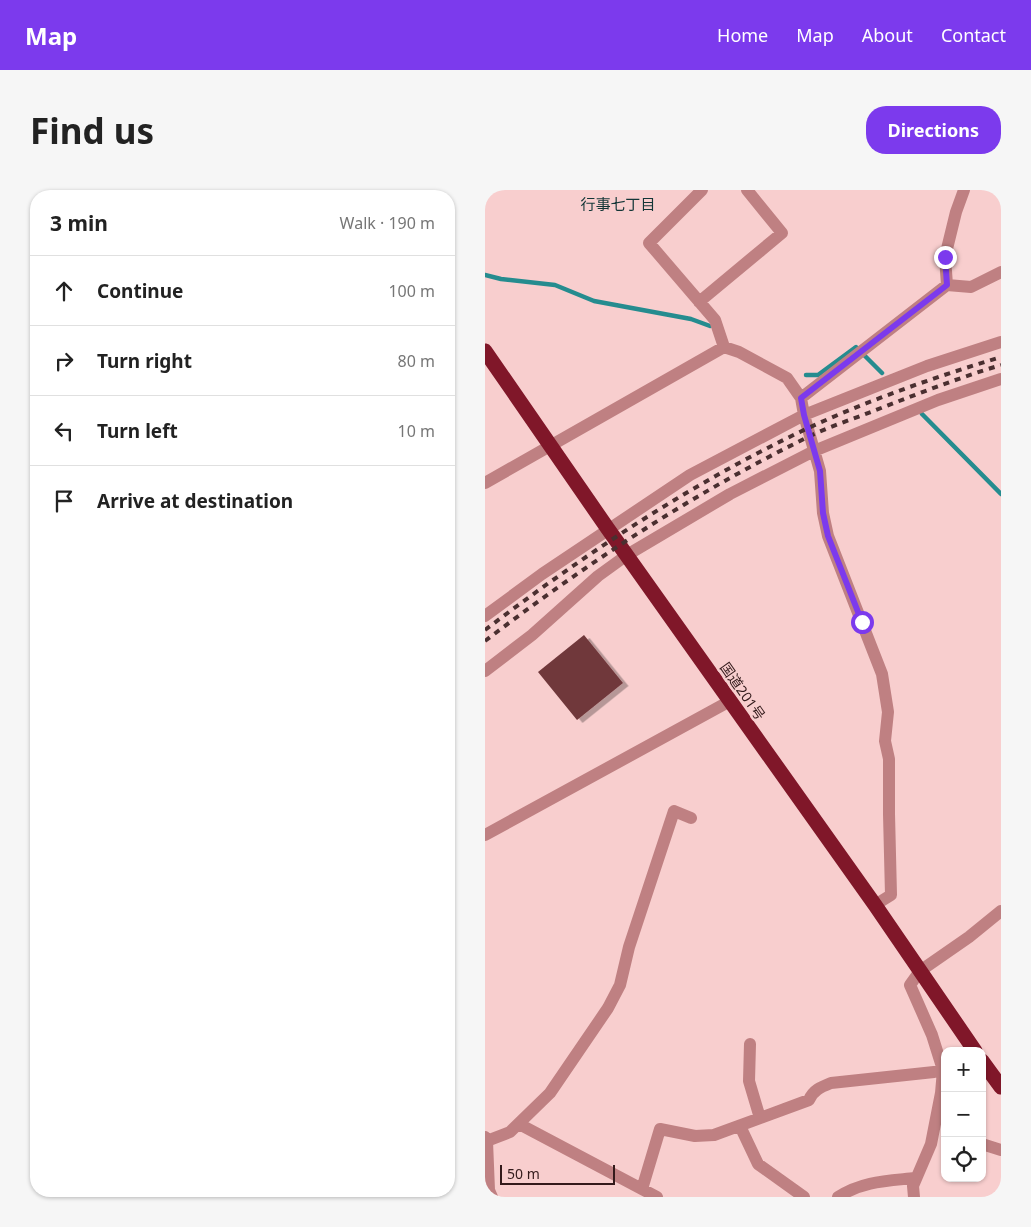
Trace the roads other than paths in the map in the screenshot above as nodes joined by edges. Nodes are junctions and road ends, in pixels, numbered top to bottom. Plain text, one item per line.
1 (702, 190) edge
2 (747, 190) edge
3 (963, 190) edge
4 (1001, 272) edge
5 (947, 285) junction
6 (699, 302) junction
7 (1001, 342) edge
8 (723, 346) junction
9 (485, 351) edge
10 (1001, 379) edge
11 (801, 398) junction
12 (804, 415) junction
13 (552, 446) junction
14 (814, 451) junction
15 (485, 484) edge
16 (608, 529) junction
17 (627, 555) junction
18 (485, 616) edge
19 (485, 671) edge
20 (730, 701) junction
21 (691, 818) dead end
22 (485, 835) edge
23 (875, 905) junction
24 (1001, 911) edge
25 (920, 971) junction
26 (750, 1044) dead end
27 (972, 1047) edge
28 (941, 1059) edge
29 (986, 1066) edge
30 (941, 1070) edge
31 (1001, 1087) edge
32 (941, 1092) edge
33 (759, 1118) junction
34 (519, 1124) junction
35 (740, 1126) junction
36 (939, 1130) edge
37 (486, 1139) edge
38 (986, 1145) edge
39 (1001, 1150) edge
40 (915, 1178) junction
41 (642, 1189) junction
42 (492, 1197) edge
43 (657, 1197) edge
44 (804, 1197) edge
45 (838, 1197) edge
46 (915, 1197) edge

1 - 6 street
2 - 6 street
3 - 5 street
4 - 5 street
5 - 11 street
6 - 8 street
7 - 12 street
8 - 11 street
8 - 13 street
9 - 13 highway, 国道201号
10 - 14 street
11 - 12 street
12 - 14 street
12 - 16 street
13 - 15 street
13 - 16 highway, 国道201号
14 - 17 street
14 - 23 street
16 - 17 highway, 国道201号
16 - 18 street
17 - 19 street
17 - 20 highway, 国道201号
20 - 22 street
20 - 23 highway, 国道201号
21 - 34 street
23 - 25 highway, 国道201号
24 - 25 street
25 - 27 highway, 国道201号
25 - 28 street
26 - 33 street
29 - 31 highway
30 - 33 street
32 - 36 street
33 - 35 street
34 - 37 street
34 - 41 street
35 - 41 street
35 - 44 street
36 - 40 street
37 - 42 street
38 - 39 street
40 - 45 street
40 - 46 street
41 - 43 street

